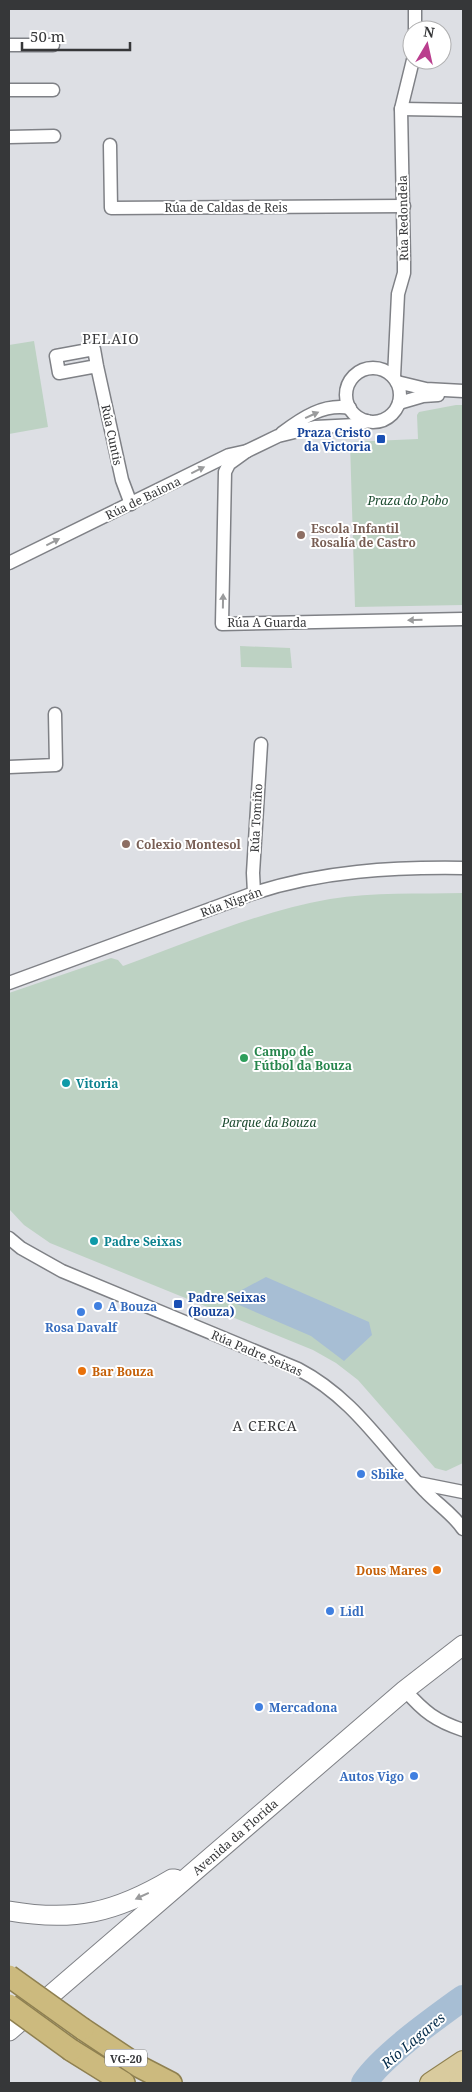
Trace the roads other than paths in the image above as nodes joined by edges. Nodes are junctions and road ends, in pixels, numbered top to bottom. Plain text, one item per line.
1 (9, 45) edge
2 (53, 45) dead end
3 (410, 70) edge
4 (9, 90) edge
5 (54, 90) dead end
6 (401, 109) junction
7 (463, 110) edge
8 (54, 136) dead end
9 (9, 137) edge
10 (110, 145) dead end
11 (404, 206) junction
12 (97, 366) dead end
13 (395, 380) junction
14 (460, 391) edge
15 (399, 403) junction
16 (350, 408) junction
17 (367, 421) junction
18 (278, 436) junction
19 (247, 451) junction
20 (131, 504) junction
21 (9, 563) edge
22 (463, 619) edge
23 (55, 714) dead end
24 (261, 744) dead end
25 (9, 767) edge
26 (463, 868) edge
27 (254, 893) junction
28 (9, 983) edge
29 (9, 1238) edge
30 (21, 1248) junction
31 (9, 1254) edge
32 (418, 1483) junction
33 (463, 1492) edge
34 (463, 1526) edge
35 (463, 1645) edge
36 (406, 1690) junction
37 (463, 1730) edge
38 (186, 1879) junction
39 (9, 1911) edge
40 (9, 1976) edge
41 (9, 2005) edge
42 (9, 2031) edge
43 (463, 2061) edge
44 (124, 2083) edge
45 (171, 2083) edge
46 (430, 2083) edge

1 - 2 street
3 - 6 street, Rúa Redondela
4 - 5 street
6 - 7 street
6 - 11 street, Rúa Redondela
8 - 9 street
10 - 11 street, Rúa de Caldas de Reis
11 - 13 street, Rúa Redondela
12 - 20 street, Rúa Cuntis
13 - 14 street, Rúa de Baiona
13 - 15 street
13 - 16 street, Rúa de Baiona
14 - 15 street, Rúa de Baiona
15 - 17 street, Rúa de Baiona
16 - 17 street
18 -> 16 street, Rúa de Baiona
17 - 18 street, Rúa de Baiona
18 - 19 street, Rúa de Baiona
20 -> 19 street, Rúa de Baiona
22 -> 19 street, Rúa A Guarda
21 -> 20 street, Rúa de Baiona
23 - 25 street
24 - 27 street, Rúa Tomiño
26 - 27 street, Rúa Nigrán
27 - 28 street, Rúa Nigrán
29 - 30 street, Rúa Padre Seixas
30 - 31 street
30 - 32 street, Rúa Padre Seixas
32 - 33 street
32 - 34 street, Rúa Padre Seixas
35 - 36 main road, Avenida da Florida
36 - 37 street
36 - 38 main road, Avenida da Florida
38 -> 39 main road
38 - 42 main road, Avenida da Florida
40 - 45 highway, VG-20, bridge
41 - 44 highway, VG-20, bridge
43 - 46 main road

